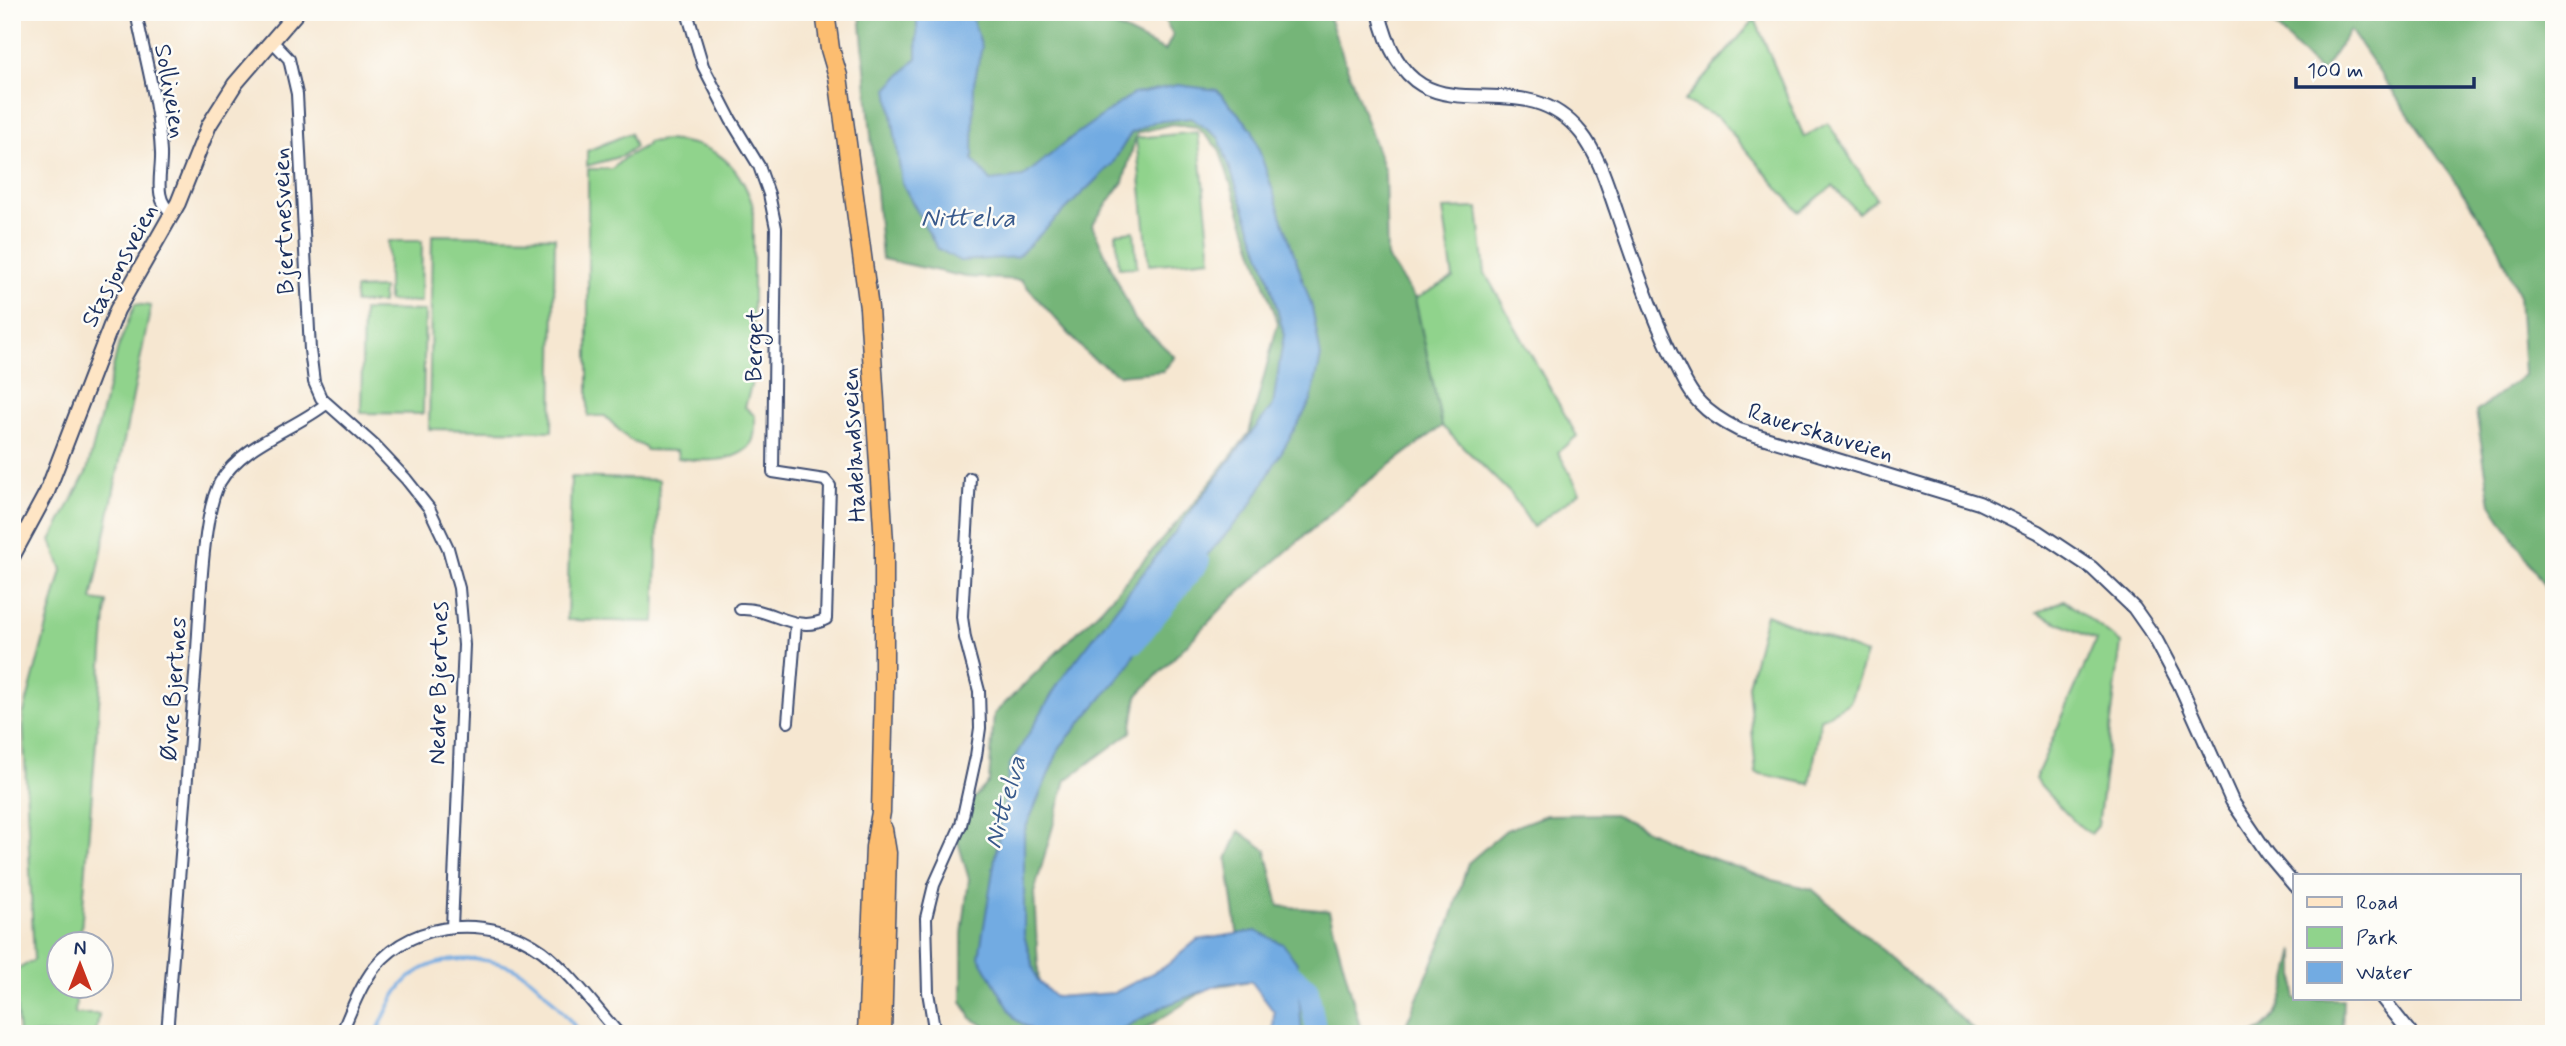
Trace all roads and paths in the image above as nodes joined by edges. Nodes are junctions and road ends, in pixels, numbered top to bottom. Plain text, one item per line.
1 (136, 12) edge
2 (297, 12) edge
3 (687, 12) edge
4 (825, 12) edge
5 (837, 12) edge
6 (1379, 12) edge
7 (272, 41) junction
8 (838, 76) junction
9 (173, 213) junction
10 (326, 404) junction
11 (970, 478) dead end
12 (12, 557) edge
13 (740, 609) dead end
14 (796, 624) junction
15 (789, 722) dead end
16 (881, 812) junction
17 (2293, 884) edge
18 (452, 928) junction
19 (2384, 1000) edge
20 (167, 1034) edge
21 (341, 1034) edge
22 (619, 1034) edge
23 (867, 1034) edge
24 (882, 1034) edge
25 (935, 1034) edge
26 (2411, 1034) edge

1 - 9 street, Solliveien
2 - 7 main road, Stasjonsveien
3 - 14 street, Berget
4 - 8 highway, Hadelandsveien
5 - 8 highway, Hadelandsveien
6 - 17 street, Rauerskauveien
7 - 9 main road, Stasjonsveien
7 - 10 street, Bjertnesveien
8 - 16 highway, Hadelandsveien
9 - 12 main road, Stasjonsveien
10 - 18 street, Nedre Bjertnes
10 - 20 street, Øvre Bjertnes
11 - 25 street
13 - 14 street
14 - 15 street
16 - 23 highway, Hadelandsveien
16 - 24 highway, Hadelandsveien
18 - 21 street
18 - 22 street
19 - 26 street

